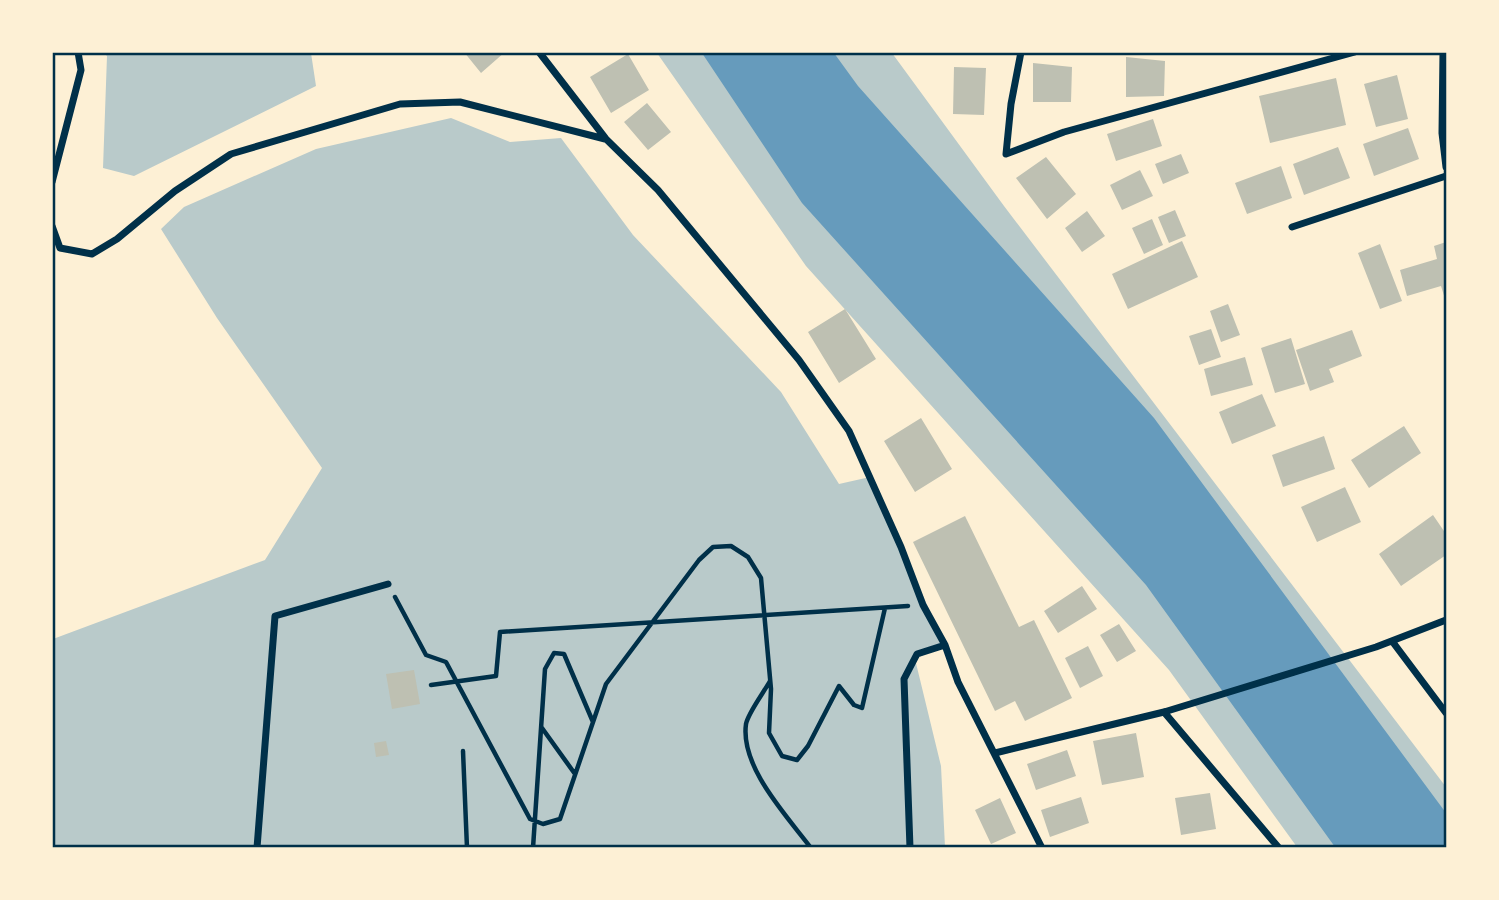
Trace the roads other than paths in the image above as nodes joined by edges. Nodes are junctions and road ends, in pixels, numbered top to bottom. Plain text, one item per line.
1 (78, 52) edge
2 (539, 52) edge
3 (1021, 52) edge
4 (1355, 52) edge
5 (1443, 52) edge
6 (606, 139) junction
7 (1447, 167) edge
8 (1447, 176) edge
9 (52, 182) edge
10 (52, 226) edge
11 (1292, 227) dead end
12 (388, 584) road end
13 (1447, 620) edge
14 (1392, 640) junction
15 (945, 645) junction
16 (1164, 712) junction
17 (1447, 713) edge
18 (995, 753) junction
19 (257, 848) edge
20 (910, 848) edge
21 (1042, 848) edge
22 (1279, 848) edge

1 - 9 street
2 - 6 street
3 - 4 street
5 - 7 street
6 - 10 street
6 - 15 street
8 - 11 street
12 - 19 street
13 - 14 street
14 - 16 street
14 - 17 street
15 - 18 street
15 - 20 street
16 - 18 street
16 - 22 street
18 - 21 street

